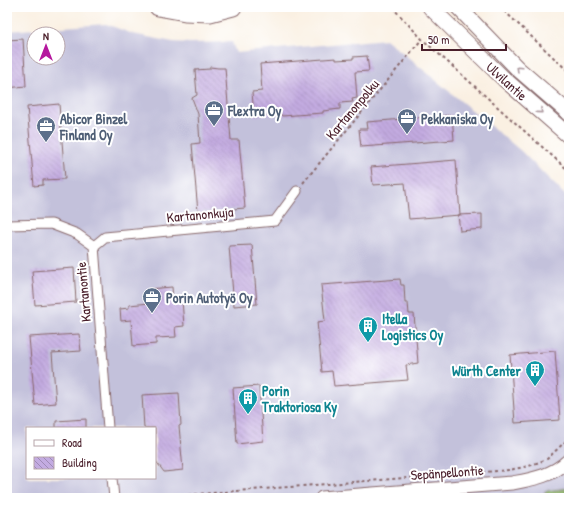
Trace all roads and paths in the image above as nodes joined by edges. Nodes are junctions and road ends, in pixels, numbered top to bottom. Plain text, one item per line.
1 (158, 7) edge
2 (233, 7) edge
3 (392, 7) edge
4 (430, 7) edge
5 (458, 7) edge
6 (500, 7) edge
7 (422, 39) junction
8 (569, 72) edge
9 (569, 113) edge
10 (569, 136) edge
11 (569, 171) edge
12 (297, 192) joint
13 (7, 225) edge
14 (94, 246) junction
15 (108, 427) edge
16 (569, 438) edge
17 (569, 460) edge
18 (112, 479) edge
19 (114, 498) edge
20 (147, 498) edge
21 (322, 498) edge

1 - 2 highway
3 - 7 path
4 -> 10 main road, Ulvilantie
9 -> 5 main road, Ulvilantie
6 - 8 path
7 - 11 path
7 - 12 path, Kartanonpolku
12 - 14 street, Kartanonkuja
13 - 14 street, Kartanontie
14 - 15 street, Kartanontie
16 - 20 path
17 - 21 street, Sepänpellontie
18 - 19 street

